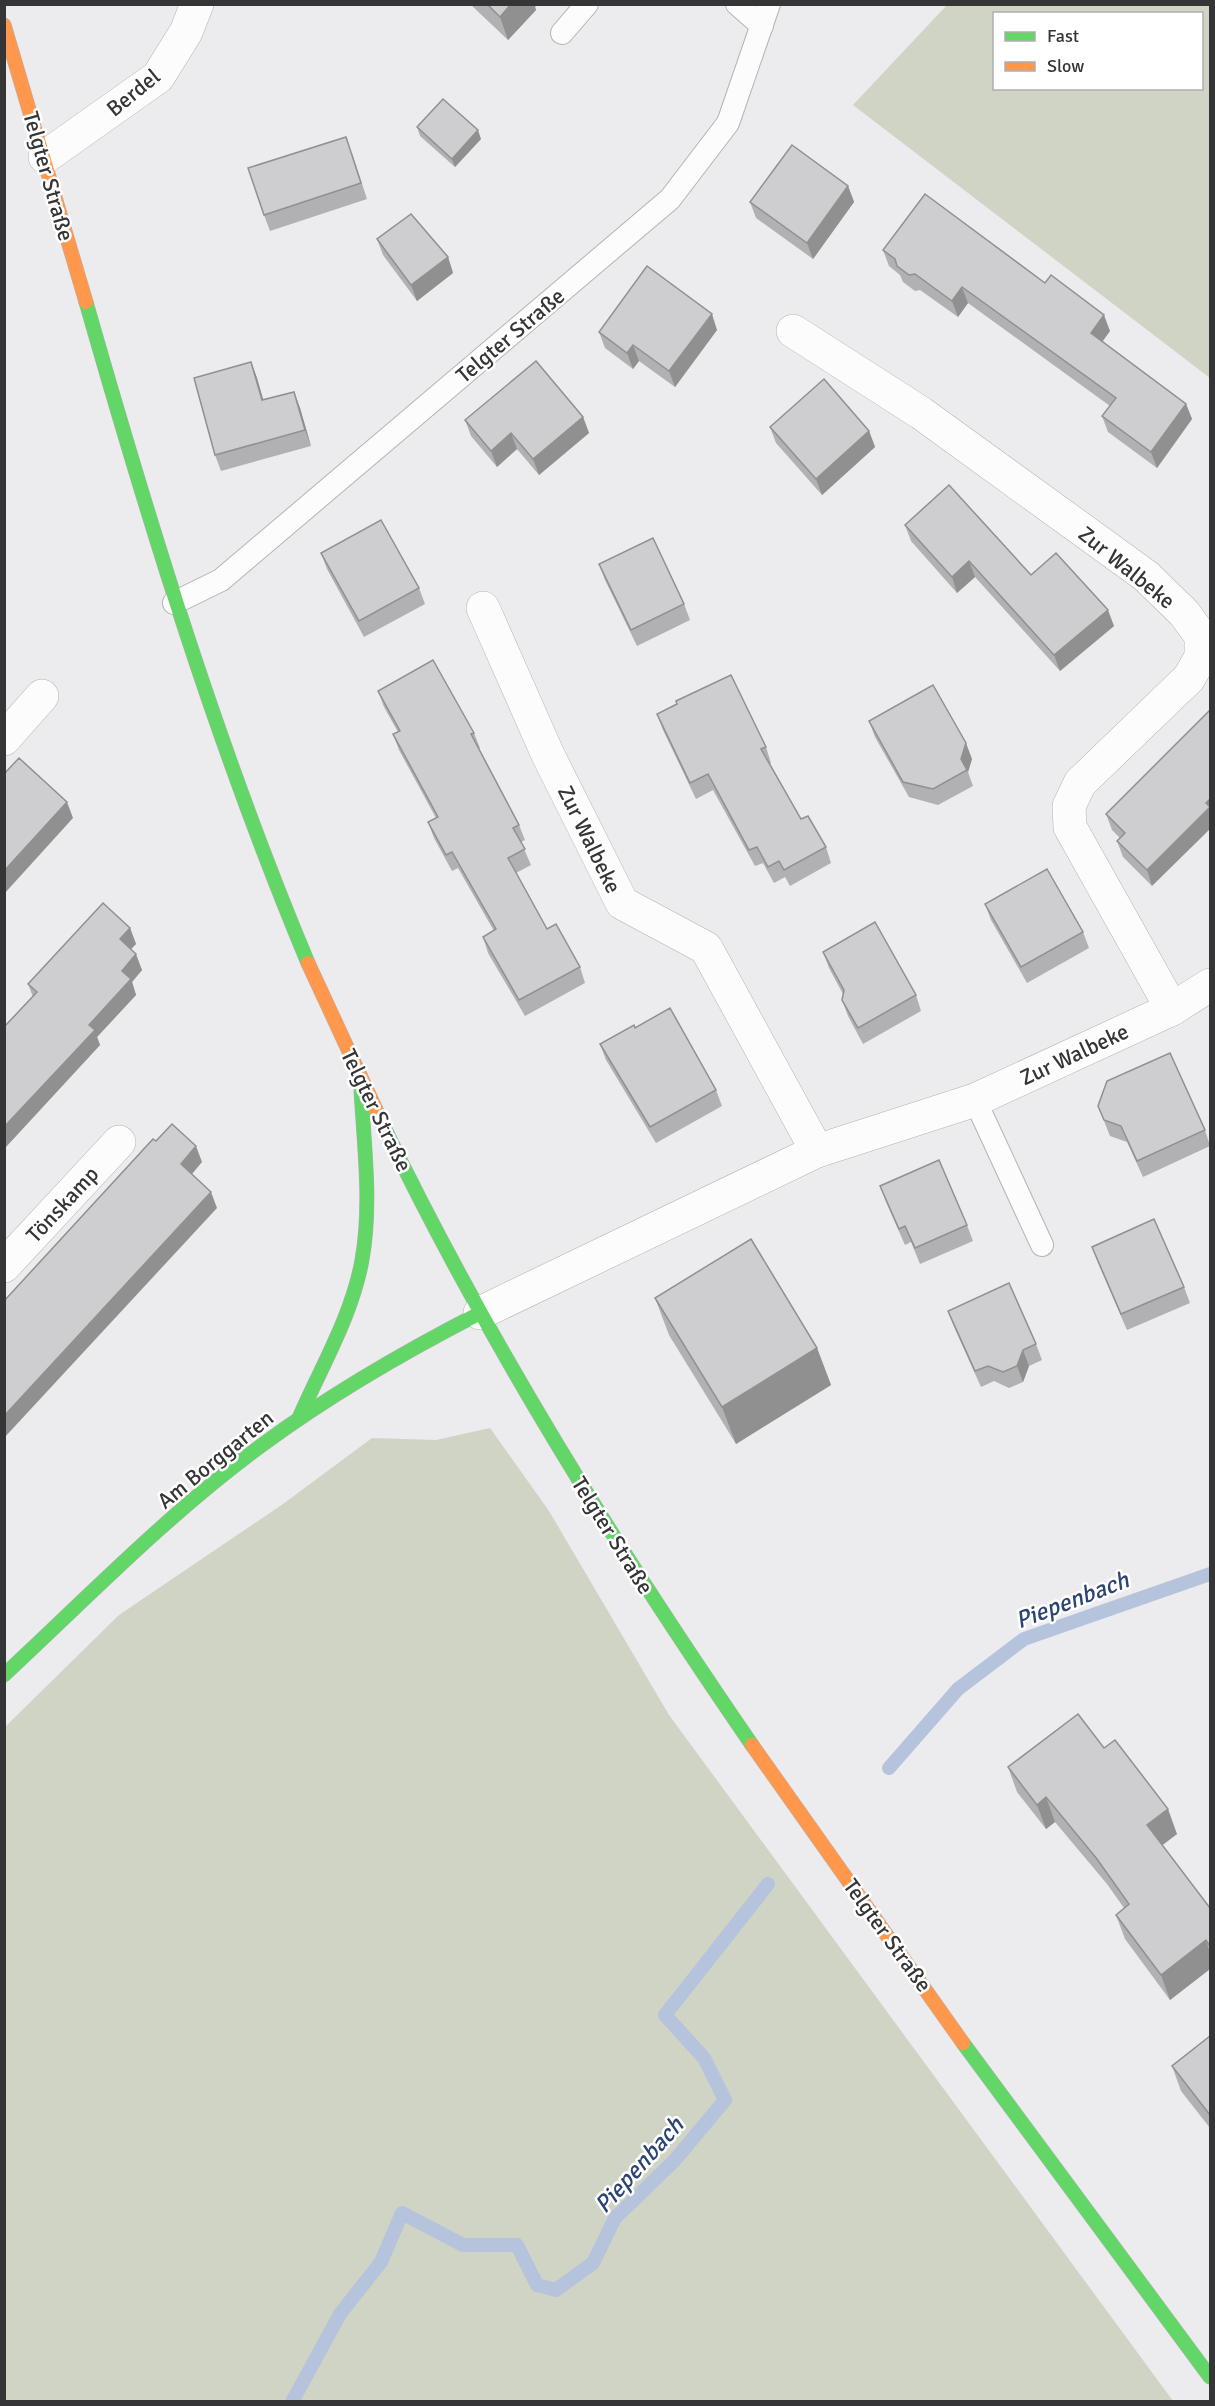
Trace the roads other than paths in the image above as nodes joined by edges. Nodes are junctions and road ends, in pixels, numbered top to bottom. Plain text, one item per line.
1 (197, 4) edge
2 (586, 4) edge
3 (737, 4) edge
4 (765, 15) edge
5 (4, 25) edge
6 (562, 33) dead end
7 (45, 157) junction
8 (793, 331) dead end
9 (174, 603) junction
10 (483, 608) dead end
11 (42, 696) dead end
12 (4, 739) edge
13 (1210, 985) edge
14 (1172, 1009) junction
15 (360, 1078) junction
16 (975, 1100) junction
17 (119, 1142) dead end
18 (817, 1150) junction
19 (1042, 1245) dead end
20 (4, 1266) edge
21 (480, 1313) junction
22 (299, 1418) junction
23 (4, 1675) edge
24 (1210, 2377) edge

1 - 7 street, Berdel
2 - 6 lane
3 - 4 lane
4 - 9 lane, Telgter Straße
5 - 7 street, Telgter Straße
7 - 9 street, Telgter Straße
8 - 14 street, Zur Walbeke
9 - 15 street, Telgter Straße
10 - 18 street, Zur Walbeke
11 - 12 street
13 - 14 street, Zur Walbeke
14 - 16 street, Zur Walbeke
15 - 21 street, Telgter Straße
15 - 22 street
16 - 18 street, Zur Walbeke
16 - 19 lane
17 - 20 street, Tönskamp
18 - 21 street, Zur Walbeke
21 - 22 street, Am Borggarten
21 - 24 street, Telgter Straße
22 - 23 street, Am Borggarten

